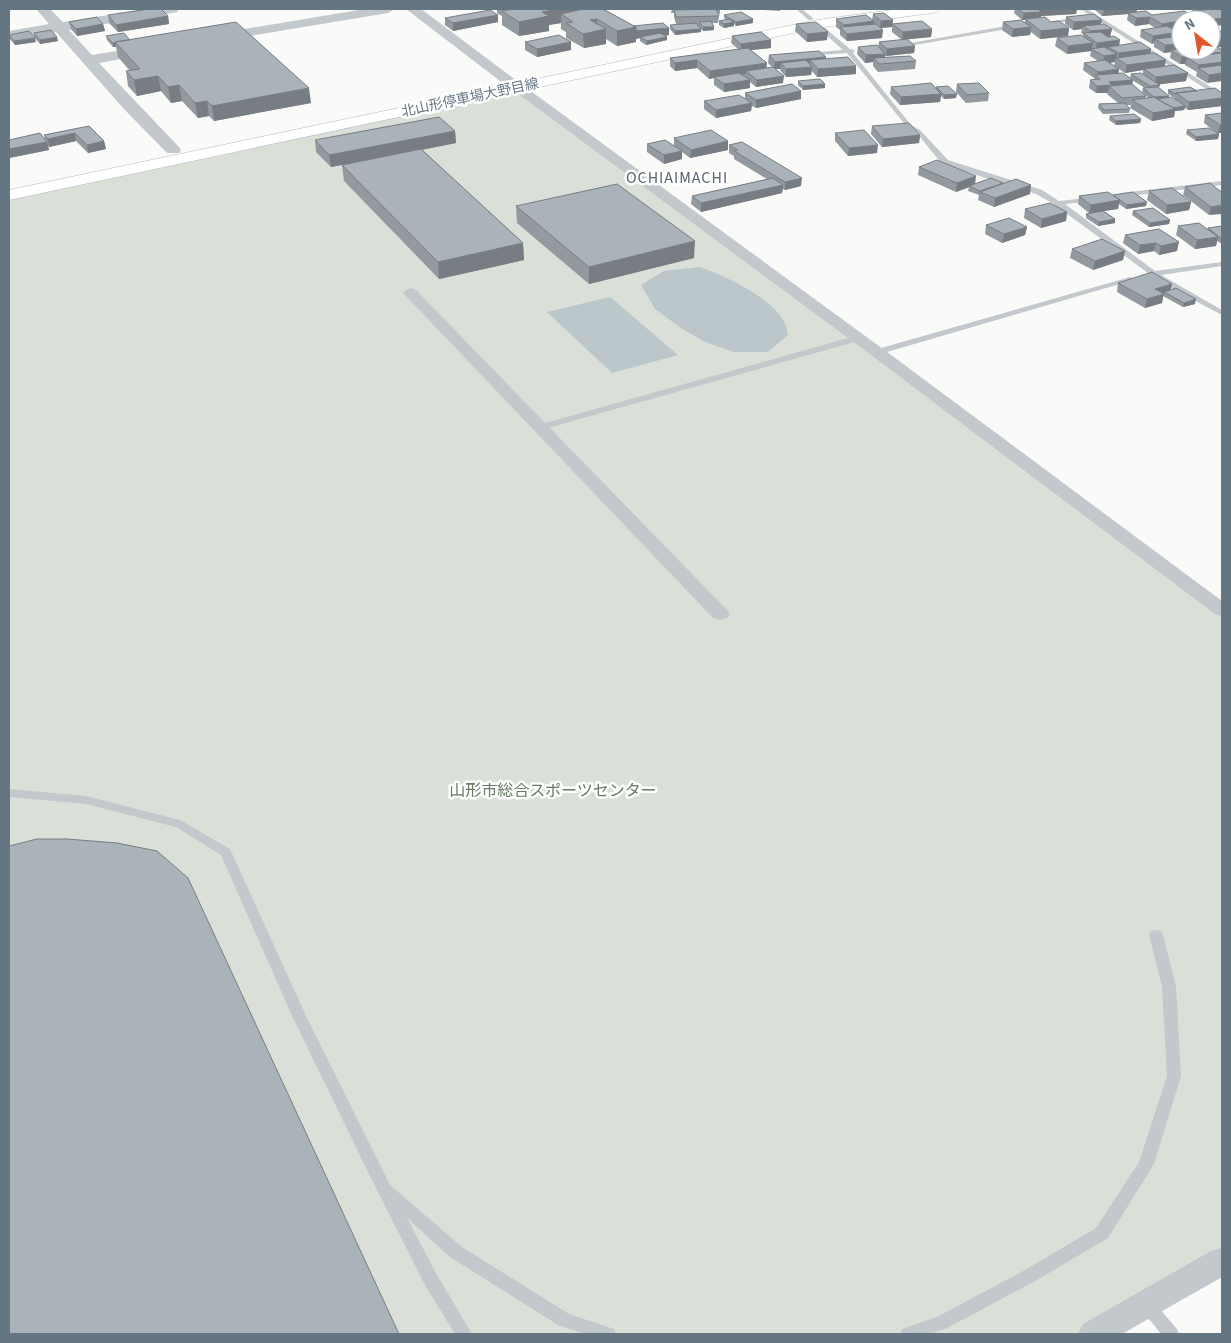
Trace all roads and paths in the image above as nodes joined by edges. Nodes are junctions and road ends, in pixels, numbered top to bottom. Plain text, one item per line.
1 (43, 9) edge
2 (172, 9) edge
3 (388, 9) edge
4 (413, 9) edge
5 (877, 9) edge
6 (932, 9) edge
7 (1083, 9) edge
8 (809, 17) edge
9 (1096, 17) junction
10 (1037, 24) edge
11 (1027, 25) edge
12 (58, 27) junction
13 (9, 35) edge
14 (205, 40) edge
15 (166, 46) edge
16 (893, 46) edge
17 (857, 50) dead end
18 (848, 51) junction
19 (802, 56) edge
20 (89, 60) junction
21 (514, 84) junction
22 (1222, 97) edge
23 (174, 150) junction
24 (1222, 183) edge
25 (9, 185) edge
26 (9, 195) edge
27 (1116, 196) edge
28 (1097, 198) edge
29 (1058, 203) junction
30 (1222, 264) edge
31 (1154, 274) junction
32 (411, 293) dead end
33 (1222, 313) edge
34 (859, 338) junction
35 (877, 352) junction
36 (541, 428) junction
37 (1222, 610) edge
38 (720, 614) dead end
39 (9, 793) edge
40 (1156, 935) dead end
41 (383, 1187) junction
42 (1222, 1260) edge
43 (1146, 1305) junction
44 (464, 1334) edge
45 (608, 1334) edge
46 (908, 1334) edge
47 (1094, 1334) edge
48 (1171, 1334) edge

1 - 12 street
2 - 12 street
3 - 14 street
4 - 21 street
5 - 8 main road, 北山形停車場大野目線
6 - 8 main road, 北山形停車場大野目線
7 - 9 lane
8 - 18 lane
8 - 21 main road, 北山形停車場大野目線
9 - 10 lane
9 - 22 lane
11 - 16 lane
12 - 13 street
12 - 20 street
15 - 20 street
17 - 18 lane
18 - 19 lane
18 - 29 lane
20 - 23 street
21 - 23 main road, 北山形停車場大野目線
21 - 26 main road, 北山形停車場大野目線
21 - 34 street
23 - 25 main road, 北山形停車場大野目線
24 - 27 lane
28 - 29 lane
29 - 31 lane
30 - 31 lane
31 - 33 lane
31 - 35 lane
32 - 36 street
34 - 35 street
34 - 36 lane
35 - 37 street
36 - 38 street
39 - 41 lane
40 - 46 lane
41 - 44 lane
41 - 45 lane
42 - 43 street
43 - 47 street
43 - 48 lane

